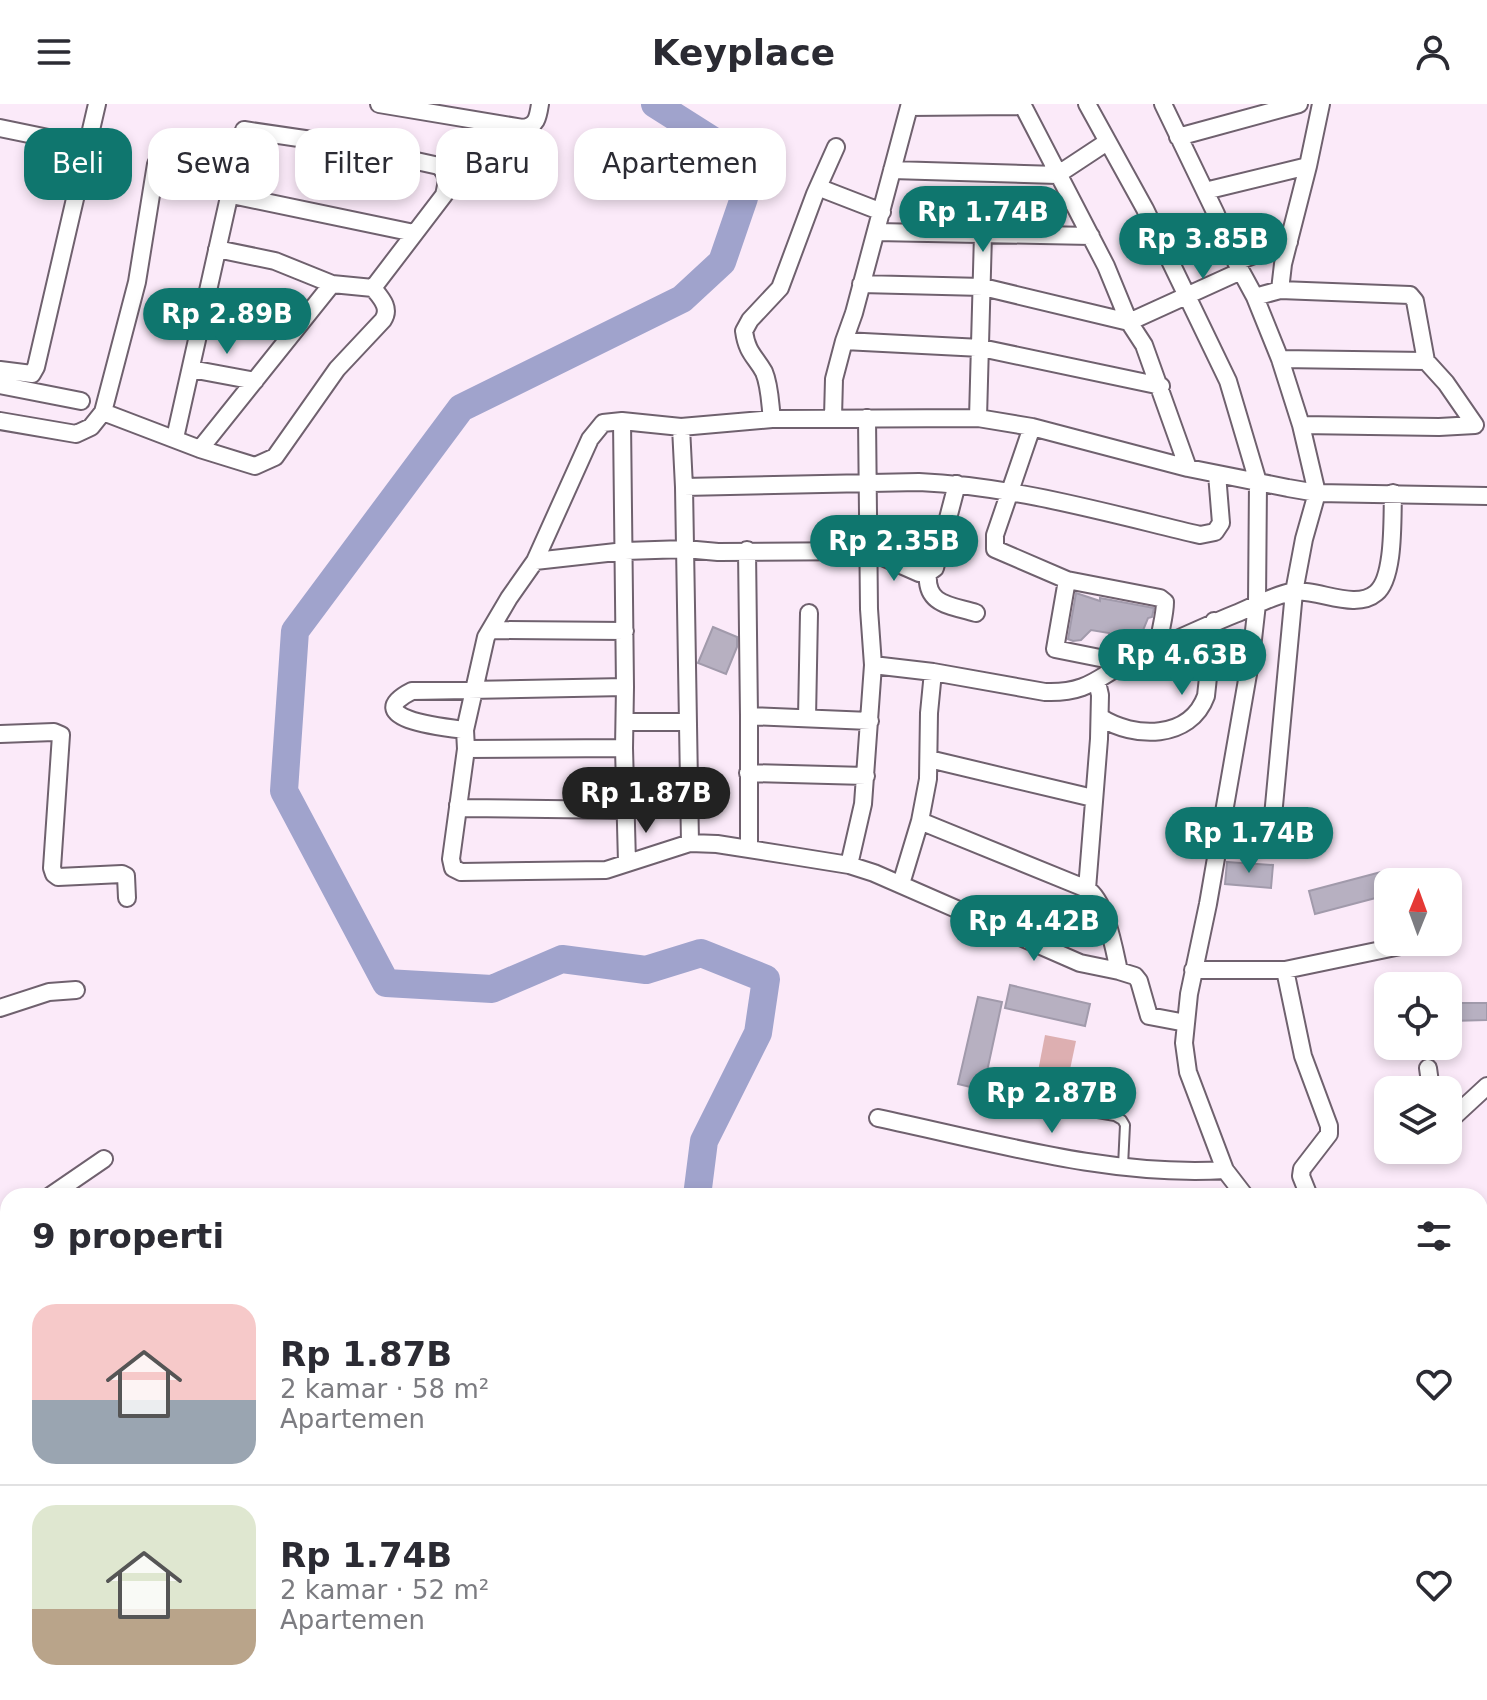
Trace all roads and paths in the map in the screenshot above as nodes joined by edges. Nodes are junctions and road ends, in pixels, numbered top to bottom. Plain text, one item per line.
1 (97, 104) edge
2 (379, 104) edge
3 (540, 104) edge
4 (1087, 104) edge
5 (1163, 104) edge
6 (1299, 104) edge
7 (1321, 104) edge
8 (1022, 105) edge
9 (909, 106) edge
10 (0, 128) edge
11 (91, 128) edge
12 (24, 133) edge
13 (279, 134) edge
14 (1178, 137) junction
15 (1107, 142) junction
16 (836, 147) dead end
17 (1308, 166) junction
18 (892, 170) junction
19 (1057, 175) junction
20 (820, 188) junction
21 (1205, 191) junction
22 (75, 200) edge
23 (150, 200) edge
24 (226, 200) edge
25 (256, 200) edge
26 (882, 212) junction
27 (876, 232) junction
28 (414, 233) junction
29 (983, 234) junction
30 (1091, 236) junction
31 (1289, 242) junction
32 (217, 249) junction
33 (1238, 266) junction
34 (332, 284) junction
35 (861, 284) junction
36 (983, 287) junction
37 (373, 288) junction
38 (1280, 290) junction
39 (1188, 296) junction
40 (1255, 297) junction
41 (203, 312) junction
42 (1129, 322) junction
43 (293, 335) junction
44 (844, 341) junction
45 (981, 348) junction
46 (1280, 359) junction
47 (1426, 361) junction
48 (191, 369) junction
49 (0, 370) edge
50 (255, 381) junction
51 (0, 385) edge
52 (1161, 386) junction
53 (81, 401) dead end
54 (103, 412) junction
55 (833, 417) junction
56 (867, 418) junction
57 (978, 418) junction
58 (772, 419) junction
59 (0, 421) edge
60 (622, 421) junction
61 (1481, 423) edge
62 (1301, 425) junction
63 (681, 427) junction
64 (1032, 427) junction
65 (175, 438) junction
66 (200, 449) junction
67 (1188, 468) junction
68 (1217, 474) junction
69 (1258, 482) junction
70 (868, 483) junction
71 (957, 484) junction
72 (684, 487) junction
73 (1011, 493) junction
74 (1317, 493) junction
75 (1393, 493) junction
76 (1487, 496) edge
77 (685, 549) junction
78 (747, 550) junction
79 (625, 551) junction
80 (869, 551) junction
81 (535, 561) junction
82 (928, 573) junction
83 (1067, 580) junction
84 (1294, 592) junction
85 (1257, 604) junction
86 (809, 613) dead end
87 (976, 613) dead end
88 (1214, 621) junction
89 (492, 630) junction
90 (625, 631) junction
91 (1158, 649) junction
92 (1125, 663) junction
93 (873, 665) junction
94 (933, 672) junction
95 (1097, 682) junction
96 (625, 687) junction
97 (472, 688) junction
98 (749, 716) junction
99 (1100, 717) junction
100 (807, 718) junction
101 (870, 721) junction
102 (625, 722) junction
103 (688, 722) junction
104 (465, 730) junction
105 (0, 734) edge
106 (624, 748) junction
107 (466, 749) junction
108 (929, 759) junction
109 (748, 773) junction
110 (866, 776) junction
111 (1093, 798) junction
112 (458, 805) junction
113 (625, 810) junction
114 (920, 821) junction
115 (1248, 840) dead end
116 (690, 843) junction
117 (749, 848) junction
118 (627, 863) junction
119 (849, 865) junction
120 (901, 884) junction
121 (1087, 889) junction
122 (127, 898) dead end
123 (1374, 951) edge
124 (1193, 970) junction
125 (1285, 970) junction
126 (1119, 971) junction
127 (76, 990) dead end
128 (0, 1008) edge
129 (1186, 1023) junction
130 (1428, 1068) dead end
131 (1429, 1076) edge
132 (1487, 1086) edge
133 (1051, 1105) dead end
134 (1462, 1109) edge
135 (878, 1118) dead end
136 (104, 1159) dead end
137 (1123, 1167) junction
138 (1225, 1170) junction
139 (62, 1188) edge
140 (1239, 1188) edge
141 (1306, 1188) edge

1 - 11 street
2 - 3 street
4 - 15 street
5 - 14 street
6 - 14 street
7 - 17 street
8 - 9 street
8 - 19 street
9 - 18 street
10 - 12 street
13 - 28 street
14 - 21 street
15 - 19 street
15 - 39 street
16 - 20 street
17 - 21 street
17 - 31 street
18 - 19 street
18 - 26 street
19 - 30 street
20 - 26 street
20 - 58 street
21 - 33 street
22 - 49 street
23 - 54 street
24 - 32 street
25 - 28 street
26 - 27 street
27 - 29 street
27 - 35 street
28 - 37 street
29 - 30 street
29 - 36 street
30 - 42 street
31 - 33 street
31 - 38 street
32 - 34 street
32 - 41 street
33 - 39 street
33 - 40 street
34 - 37 street
34 - 43 street
35 - 36 street
35 - 44 street
36 - 42 street
36 - 45 street
37 - 66 street
38 - 40 street
38 - 47 street
39 - 42 street
39 - 69 street
40 - 46 street
41 - 43 path
41 - 48 street
42 - 52 street
43 - 50 street
44 - 45 street
44 - 55 street
45 - 52 street
45 - 57 street
46 - 47 street
46 - 62 street
47 - 61 street
48 - 50 street
48 - 65 street
50 - 66 street
51 - 53 street
52 - 67 street
54 - 59 street
54 - 65 street
55 - 56 street
55 - 58 street
56 - 57 street
56 - 70 street
57 - 64 street
58 - 63 street
60 - 63 street
60 - 79 street
60 - 81 street
61 - 62 street
62 - 74 street
63 - 72 street
64 - 67 street
64 - 73 street
65 - 66 street
67 - 68 street
68 - 69 street
68 - 73 street
69 - 74 street
69 - 85 street
70 - 71 street
70 - 72 street
70 - 80 street
71 - 73 street
71 - 82 street
72 - 77 street
73 - 83 street
74 - 75 street
74 - 84 street
75 - 76 street
75 - 84 street
77 - 78 street
77 - 79 street
77 - 103 street
78 - 80 street
78 - 98 street
79 - 81 street
79 - 90 street
80 - 82 street
80 - 93 street
81 - 89 street
82 - 87 street
83 - 91 street
83 - 92 street
84 - 85 street
84 - 115 street
85 - 88 street
85 - 124 street
86 - 100 street
88 - 91 street
88 - 99 street
89 - 90 street
89 - 97 street
90 - 96 street
91 - 92 street
92 - 95 street
93 - 94 street
93 - 101 street
94 - 95 street
94 - 108 street
95 - 99 street
96 - 97 street
96 - 102 street
97 - 104 street
97 - 104 street
98 - 100 street
98 - 109 street
99 - 111 street
100 - 101 street
101 - 110 street
102 - 103 street
102 - 106 street
103 - 116 street
104 - 107 street
105 - 122 street
106 - 107 street
106 - 113 street
107 - 112 street
108 - 111 street
108 - 114 street
109 - 110 street
109 - 117 street
110 - 119 street
111 - 121 street
112 - 113 street
112 - 118 street
113 - 118 street
114 - 120 street
114 - 121 street
116 - 117 street
116 - 118 street
117 - 119 street
119 - 120 street
120 - 126 street
121 - 126 street
123 - 125 street
124 - 125 street
124 - 129 street
125 - 141 street
126 - 129 street
127 - 128 street
129 - 138 street
130 - 131 street
132 - 134 street
133 - 137 lane
135 - 137 street
136 - 139 street
137 - 138 street
138 - 140 street

